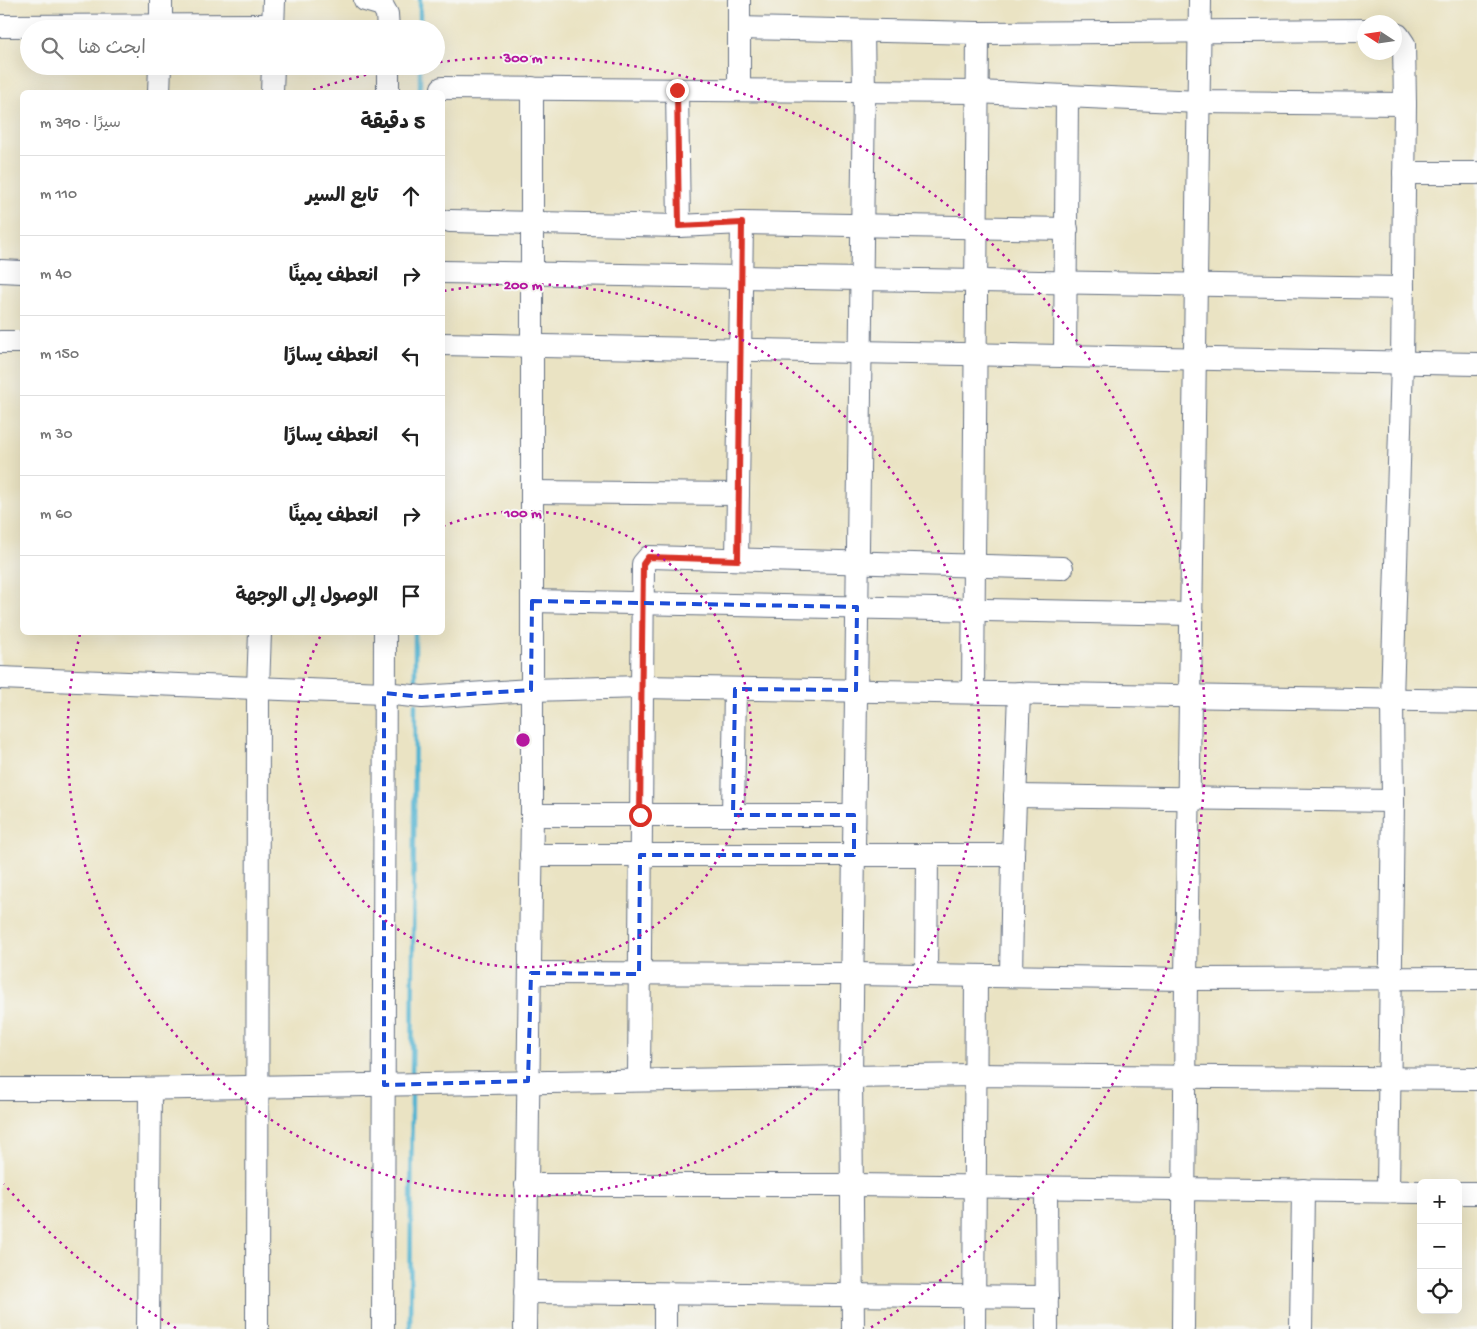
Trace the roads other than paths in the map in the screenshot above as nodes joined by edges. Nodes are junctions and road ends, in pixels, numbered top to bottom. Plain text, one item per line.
1 (161, 0) edge
2 (274, 0) edge
3 (365, 0) edge
4 (739, 0) edge
5 (1200, 0) edge
6 (161, 20) edge
7 (274, 20) edge
8 (388, 20) edge
9 (0, 26) edge
10 (20, 26) edge
11 (739, 28) junction
12 (1357, 30) edge
13 (863, 31) junction
14 (1200, 31) junction
15 (978, 33) junction
16 (1402, 41) edge
17 (160, 75) edge
18 (273, 75) edge
19 (388, 75) edge
20 (442, 88) dead end
21 (532, 88) junction
22 (159, 90) edge
23 (272, 90) edge
24 (388, 90) edge
25 (677, 90) junction
26 (739, 90) junction
27 (864, 91) junction
28 (978, 92) junction
29 (1067, 96) junction
30 (1199, 102) junction
31 (1406, 104) junction
32 (1404, 173) junction
33 (1477, 173) edge
34 (450, 221) dead end
35 (533, 223) junction
36 (742, 223) junction
37 (679, 226) junction
38 (862, 226) junction
39 (976, 228) junction
40 (1067, 228) junction
41 (0, 271) edge
42 (20, 272) edge
43 (445, 272) edge
44 (532, 274) junction
45 (741, 278) junction
46 (861, 279) junction
47 (976, 281) junction
48 (1066, 283) junction
49 (1196, 285) junction
50 (1403, 288) junction
51 (0, 342) edge
52 (20, 342) edge
53 (445, 344) edge
54 (532, 345) junction
55 (740, 349) junction
56 (860, 352) junction
57 (975, 354) junction
58 (1065, 356) junction
59 (1195, 358) junction
60 (1402, 362) junction
61 (1477, 364) edge
62 (532, 492) junction
63 (738, 494) junction
64 (738, 560) junction
65 (858, 562) junction
66 (974, 565) junction
67 (1062, 568) dead end
68 (532, 600) junction
69 (642, 602) junction
70 (857, 607) junction
71 (974, 609) junction
72 (1192, 614) junction
73 (260, 635) edge
74 (385, 635) edge
75 (0, 678) edge
76 (642, 687) junction
77 (258, 688) junction
78 (735, 689) junction
79 (531, 690) junction
80 (856, 690) junction
81 (973, 692) junction
82 (384, 693) junction
83 (1018, 693) junction
84 (1190, 696) junction
85 (1392, 700) junction
86 (1477, 700) edge
87 (1015, 796) junction
88 (1188, 799) junction
89 (1393, 801) junction
90 (532, 815) junction
91 (640, 815) junction
92 (733, 815) junction
93 (854, 815) junction
94 (531, 855) junction
95 (640, 855) junction
96 (854, 855) junction
97 (927, 855) junction
98 (1013, 855) junction
99 (531, 973) junction
100 (639, 974) junction
101 (853, 974) junction
102 (926, 975) junction
103 (976, 976) junction
104 (1012, 976) junction
105 (1477, 978) edge
106 (1186, 979) junction
107 (1390, 979) junction
108 (974, 1075) junction
109 (851, 1076) junction
110 (1185, 1076) junction
111 (638, 1079) junction
112 (1390, 1079) junction
113 (1477, 1079) edge
114 (528, 1081) junction
115 (384, 1084) junction
116 (257, 1086) junction
117 (150, 1088) junction
118 (0, 1089) edge
119 (526, 1185) junction
120 (852, 1185) junction
121 (974, 1186) junction
122 (1046, 1188) junction
123 (1184, 1189) junction
124 (1303, 1190) junction
125 (1388, 1191) junction
126 (1417, 1192) edge
127 (1462, 1192) edge
128 (1477, 1193) edge
129 (525, 1292) junction
130 (665, 1294) junction
131 (854, 1296) junction
132 (974, 1296) junction
133 (1047, 1297) junction
134 (148, 1329) edge
135 (257, 1329) edge
136 (383, 1329) edge
137 (525, 1329) edge
138 (665, 1329) edge
139 (853, 1329) edge
140 (974, 1329) edge
141 (1047, 1329) edge
142 (1183, 1329) edge
143 (1301, 1329) edge

1 - 6 street
2 - 7 street
3 - 8 street
4 - 11 street
5 - 14 street
9 - 10 street
11 - 13 street
11 - 26 street
12 - 14 street
13 - 15 street
13 - 27 street
14 - 15 street
14 - 30 street
15 - 28 street
16 - 31 street
17 - 22 street
18 - 23 street
19 - 24 street
20 - 21 street
21 - 25 street
21 - 35 street
25 - 26 street
25 - 37 street
26 - 27 street
27 - 28 street
27 - 38 street
28 - 29 street
28 - 39 street
29 - 30 street
29 - 40 street
30 - 31 street
30 - 49 street
31 - 32 street
32 - 33 street
32 - 50 street
34 - 35 street
35 - 37 street
35 - 44 street
36 - 37 street
36 - 38 street
36 - 45 street
38 - 39 street
38 - 46 street
39 - 40 street
39 - 47 street
40 - 48 street
41 - 42 street
43 - 44 street
44 - 45 street
44 - 54 street
45 - 46 street
45 - 55 street
46 - 47 street
46 - 56 street
47 - 48 street
47 - 57 street
48 - 49 street
48 - 58 street
49 - 50 street
49 - 59 street
50 - 60 street
51 - 52 street
53 - 54 street
54 - 55 street
54 - 62 street
55 - 56 street
55 - 63 street
56 - 57 street
56 - 65 street
57 - 58 street
57 - 66 street
58 - 59 street
59 - 60 street
59 - 72 street
60 - 61 street
60 - 85 street
62 - 63 street
62 - 68 street
63 - 64 street
64 - 65 street
64 - 69 street
65 - 66 street
65 - 70 street
66 - 67 street
66 - 71 street
68 - 69 street
68 - 79 street
69 - 70 street
69 - 76 street
70 - 71 street
70 - 80 street
71 - 72 street
71 - 81 street
72 - 84 street
73 - 77 street
74 - 82 street
75 - 77 street
76 - 78 street
76 - 79 street
76 - 91 street
77 - 82 street
77 - 116 street
78 - 80 street
78 - 92 street
79 - 82 street
79 - 90 street
80 - 81 street
80 - 93 street
81 - 83 street
82 - 115 street
83 - 84 street
83 - 87 street
84 - 85 street
84 - 88 street
85 - 86 street
85 - 89 street
87 - 88 street
87 - 98 street
88 - 89 street
88 - 106 street
89 - 107 street
90 - 91 street
90 - 94 street
91 - 92 street
91 - 95 street
92 - 93 street
93 - 96 street
94 - 95 street
94 - 99 street
95 - 96 street
95 - 100 street
96 - 97 street
96 - 101 street
97 - 98 street
97 - 102 street
98 - 104 street
99 - 100 street
99 - 114 street
100 - 101 street
100 - 111 street
101 - 102 street
101 - 109 street
102 - 103 street
103 - 104 street
103 - 108 street
104 - 106 street
105 - 107 street
106 - 107 street
106 - 110 street
107 - 112 street
108 - 109 street
108 - 110 street
108 - 121 street
109 - 111 street
109 - 120 street
110 - 112 street
110 - 123 street
111 - 114 street
112 - 113 street
112 - 125 street
114 - 115 street
114 - 119 street
115 - 116 street
115 - 136 street
116 - 117 street
116 - 135 street
117 - 118 street
117 - 134 street
119 - 120 street
119 - 129 street
120 - 121 street
120 - 131 street
121 - 122 street
121 - 132 street
122 - 123 street
122 - 133 street
123 - 124 street
123 - 142 street
124 - 125 street
124 - 143 street
125 - 126 street
127 - 128 street
129 - 130 street
129 - 137 street
130 - 131 street
130 - 138 street
131 - 132 street
131 - 139 street
132 - 133 street
132 - 140 street
133 - 141 street

